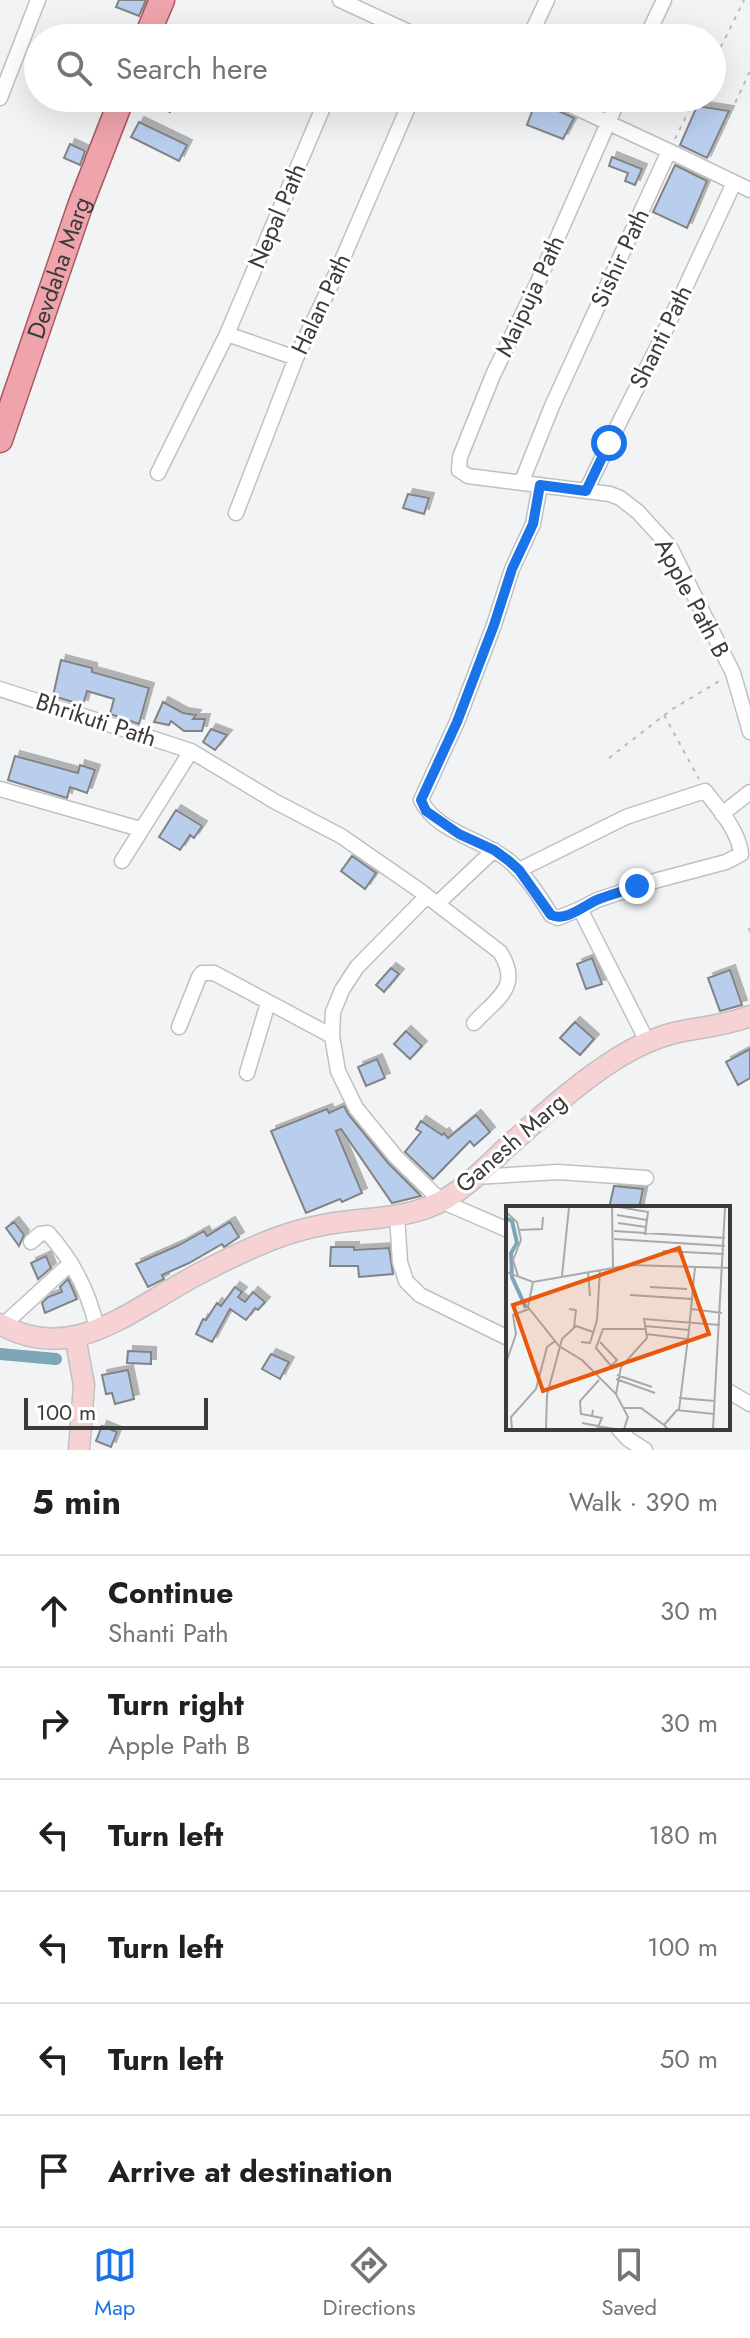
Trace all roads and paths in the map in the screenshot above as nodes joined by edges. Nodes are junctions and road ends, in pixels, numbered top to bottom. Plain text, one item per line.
1 (38, 0) edge
2 (162, 0) edge
3 (340, 0) edge
4 (547, 0) edge
5 (664, 0) edge
6 (744, 0) edge
7 (29, 24) edge
8 (152, 24) edge
9 (392, 24) edge
10 (536, 24) edge
11 (653, 24) edge
12 (24, 36) edge
13 (726, 37) edge
14 (750, 71) edge
15 (0, 98) edge
16 (117, 112) edge
17 (321, 112) edge
18 (406, 112) edge
19 (584, 112) edge
20 (612, 112) edge
21 (688, 112) edge
22 (607, 123) junction
23 (669, 151) junction
24 (705, 169) junction
25 (734, 183) junction
26 (750, 190) edge
27 (227, 334) junction
28 (296, 358) junction
29 (0, 440) edge
30 (459, 470) joint
31 (158, 473) dead end
32 (522, 481) junction
33 (540, 485) junction
34 (586, 491) junction
35 (236, 513) dead end
36 (733, 673) junction
37 (0, 689) edge
38 (664, 715) junction
39 (750, 732) edge
40 (191, 751) junction
41 (609, 758) dead end
42 (0, 789) edge
43 (705, 791) junction
44 (750, 792) edge
45 (722, 814) junction
46 (140, 829) junction
47 (494, 850) junction
48 (122, 861) dead end
49 (519, 870) junction
50 (432, 900) junction
51 (580, 909) junction
52 (268, 1003) junction
53 (750, 1016) edge
54 (474, 1023) dead end
55 (179, 1027) dead end
56 (332, 1036) junction
57 (647, 1041) junction
58 (247, 1073) dead end
59 (475, 1177) junction
60 (646, 1178) dead end
61 (441, 1201) junction
62 (397, 1216) junction
63 (506, 1229) edge
64 (31, 1242) dead end
65 (71, 1263) junction
66 (1, 1325) edge
67 (97, 1330) junction
68 (75, 1336) junction
69 (506, 1337) edge
70 (730, 1392) edge
71 (750, 1404) edge
72 (620, 1430) edge
73 (79, 1450) edge
74 (645, 1450) edge

1 - 7 street
2 - 8 main road
3 - 9 street
4 - 10 street
5 - 11 street
6 - 13 path
12 - 15 street
14 - 24 path
16 - 29 main road, Devdaha Marg
17 - 27 street, Nepal Path
18 - 28 street, Halan Path
19 - 22 street
20 - 22 street, Maipuja Path
21 - 23 path
22 - 23 street
22 - 30 street, Maipuja Path
23 - 24 street
23 - 32 street, Sishir Path
24 - 25 street
25 - 26 street
25 - 34 street, Shanti Path
27 - 28 street
27 - 31 street, Nepal Path
28 - 35 street, Halan Path
30 - 32 street, Apple Path B
32 - 33 street, Apple Path B
33 - 34 street, Apple Path B
33 - 47 street
34 - 36 street, Apple Path B
36 - 38 path
36 - 39 street, Apple Path B
37 - 40 street, Bhrikuti Path
38 - 41 path
38 - 43 path
40 - 46 street
40 - 50 street, Bhrikuti Path
42 - 46 street
43 - 45 street
43 - 49 street
44 - 45 street
45 - 51 street
46 - 48 street
47 - 49 street
47 - 50 street
49 - 51 street
50 - 54 street, Bhrikuti Path
50 - 56 street
51 - 57 street
52 - 55 street
52 - 56 street
52 - 58 street
53 - 57 street, Ganesh Marg
56 - 61 street
57 - 59 street, Ganesh Marg
59 - 60 street
59 - 61 street, Ganesh Marg
61 - 62 street, Ganesh Marg
61 - 63 street
62 - 67 street, Ganesh Marg
62 - 69 street
64 - 65 street
65 - 66 street
65 - 67 street
66 - 68 street, Ganesh Marg
67 - 68 street, Ganesh Marg
68 - 73 street
70 - 71 street
72 - 74 street

